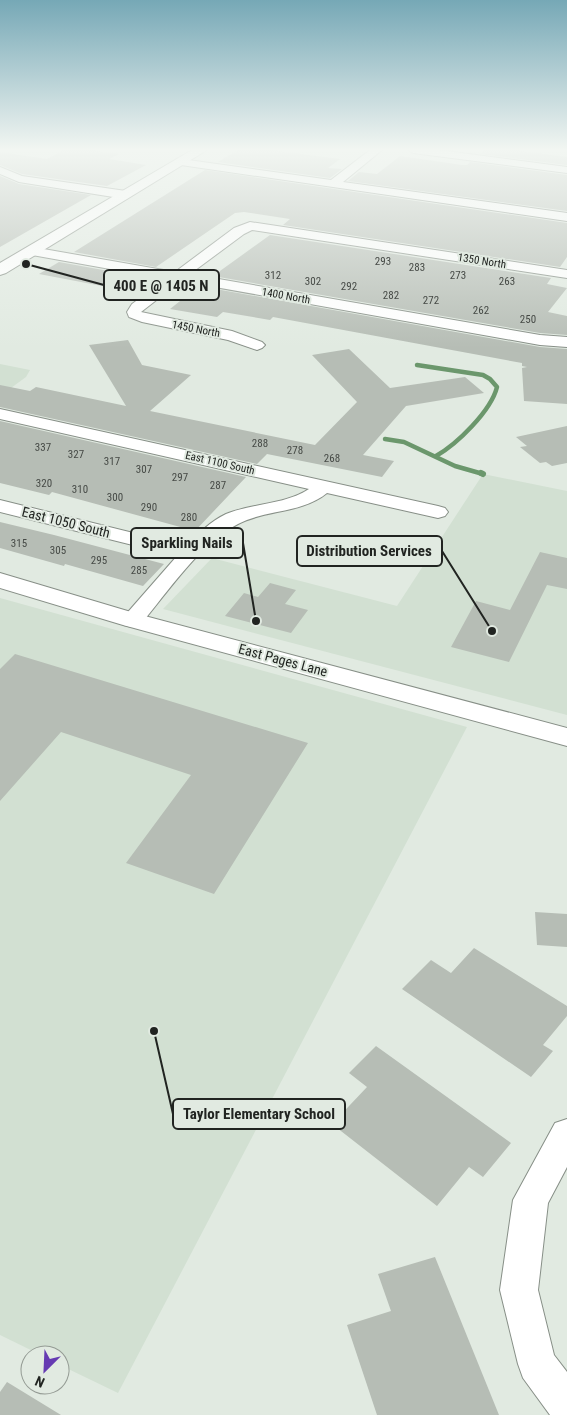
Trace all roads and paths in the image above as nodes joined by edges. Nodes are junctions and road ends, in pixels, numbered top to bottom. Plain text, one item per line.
1 (91, 216) edge
2 (32, 251) junction
3 (0, 270) edge
4 (567, 274) edge
5 (177, 277) junction
6 (567, 342) edge
7 (257, 345) dead end
8 (0, 414) edge
9 (324, 486) junction
10 (0, 506) edge
11 (438, 512) dead end
12 (191, 553) junction
13 (0, 580) edge
14 (132, 620) junction
15 (567, 737) edge
16 (567, 1134) edge
17 (567, 1405) edge

1 - 2 main road
2 - 3 main road
2 - 5 street, 1400 North
4 - 5 street, 1350 North
5 - 6 street, 1400 North
5 - 7 street, 1450 North
8 - 9 street, East 1100 South
9 - 11 street, East 1100 South
9 - 12 street
10 - 12 street, East 1050 South
12 - 14 street
13 - 14 main road, East Pages Lane
14 - 15 main road, East Pages Lane
16 - 17 street

